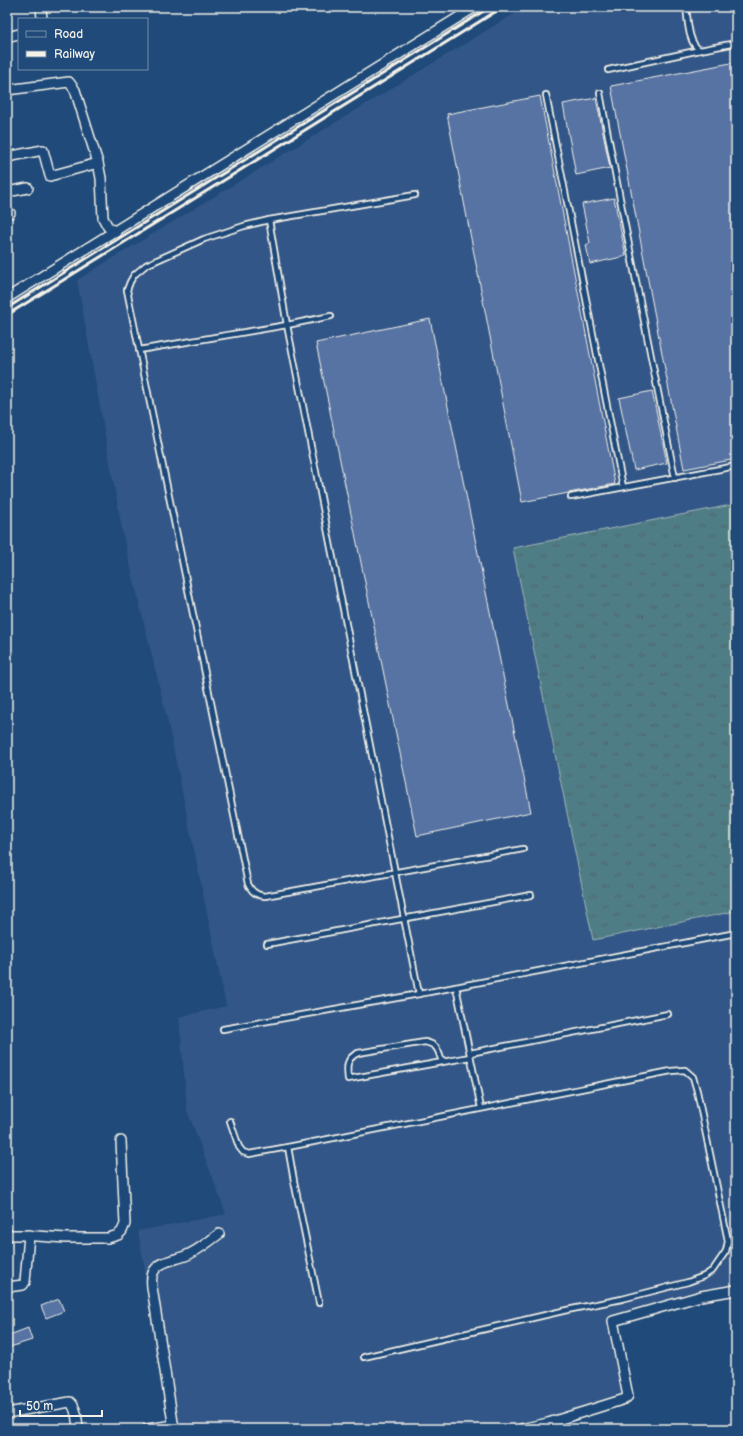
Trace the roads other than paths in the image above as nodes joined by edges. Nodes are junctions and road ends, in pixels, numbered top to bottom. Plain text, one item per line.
1 (41, 7) edge
2 (475, 7) edge
3 (686, 7) edge
4 (42, 18) edge
5 (18, 34) edge
6 (7, 37) edge
7 (736, 43) edge
8 (700, 50) junction
9 (608, 70) dead end
10 (7, 90) edge
11 (600, 92) dead end
12 (546, 95) dead end
13 (7, 157) edge
14 (98, 163) junction
15 (28, 188) dead end
16 (7, 192) edge
17 (415, 195) dead end
18 (269, 220) junction
19 (116, 232) junction
20 (7, 298) edge
21 (331, 316) dead end
22 (288, 325) junction
23 (140, 350) junction
24 (736, 466) edge
25 (675, 478) junction
26 (623, 487) junction
27 (571, 497) dead end
28 (522, 849) dead end
29 (395, 872) junction
30 (531, 895) dead end
31 (403, 919) junction
32 (736, 933) edge
33 (267, 944) dead end
34 (456, 987) junction
35 (419, 994) junction
36 (668, 1014) dead end
37 (223, 1028) dead end
38 (470, 1055) junction
39 (442, 1062) junction
40 (481, 1108) junction
41 (230, 1121) dead end
42 (121, 1141) dead end
43 (288, 1147) junction
44 (219, 1234) dead end
45 (7, 1235) edge
46 (29, 1235) junction
47 (7, 1287) edge
48 (736, 1290) edge
49 (319, 1303) dead end
50 (364, 1356) dead end
51 (7, 1413) edge
52 (174, 1427) edge
53 (78, 1429) edge
54 (147, 1429) edge
55 (521, 1429) edge

1 - 4 street
2 - 19 street
3 - 8 lane
5 - 6 street
7 - 8 lane
8 - 9 lane
10 - 14 street
11 - 25 lane
12 - 26 lane
13 - 14 street
14 - 19 street
15 - 16 street
17 - 18 lane
18 - 22 lane
18 - 23 lane
19 - 20 street
21 - 22 lane
22 - 23 lane
22 - 29 lane
23 - 29 lane
24 - 25 lane
25 - 26 lane
26 - 27 lane
28 - 29 lane
29 - 31 lane
30 - 31 lane
31 - 33 lane
31 - 35 lane
32 - 34 lane
34 - 35 lane
34 - 38 lane
35 - 37 lane
36 - 38 lane
38 - 39 lane
38 - 40 lane
39 - 39 lane
40 - 43 lane
40 - 50 lane
41 - 43 lane
42 - 46 street
43 - 49 lane
44 - 52 street
45 - 46 street
46 - 47 street
48 - 55 street
51 - 53 street
52 - 54 street

